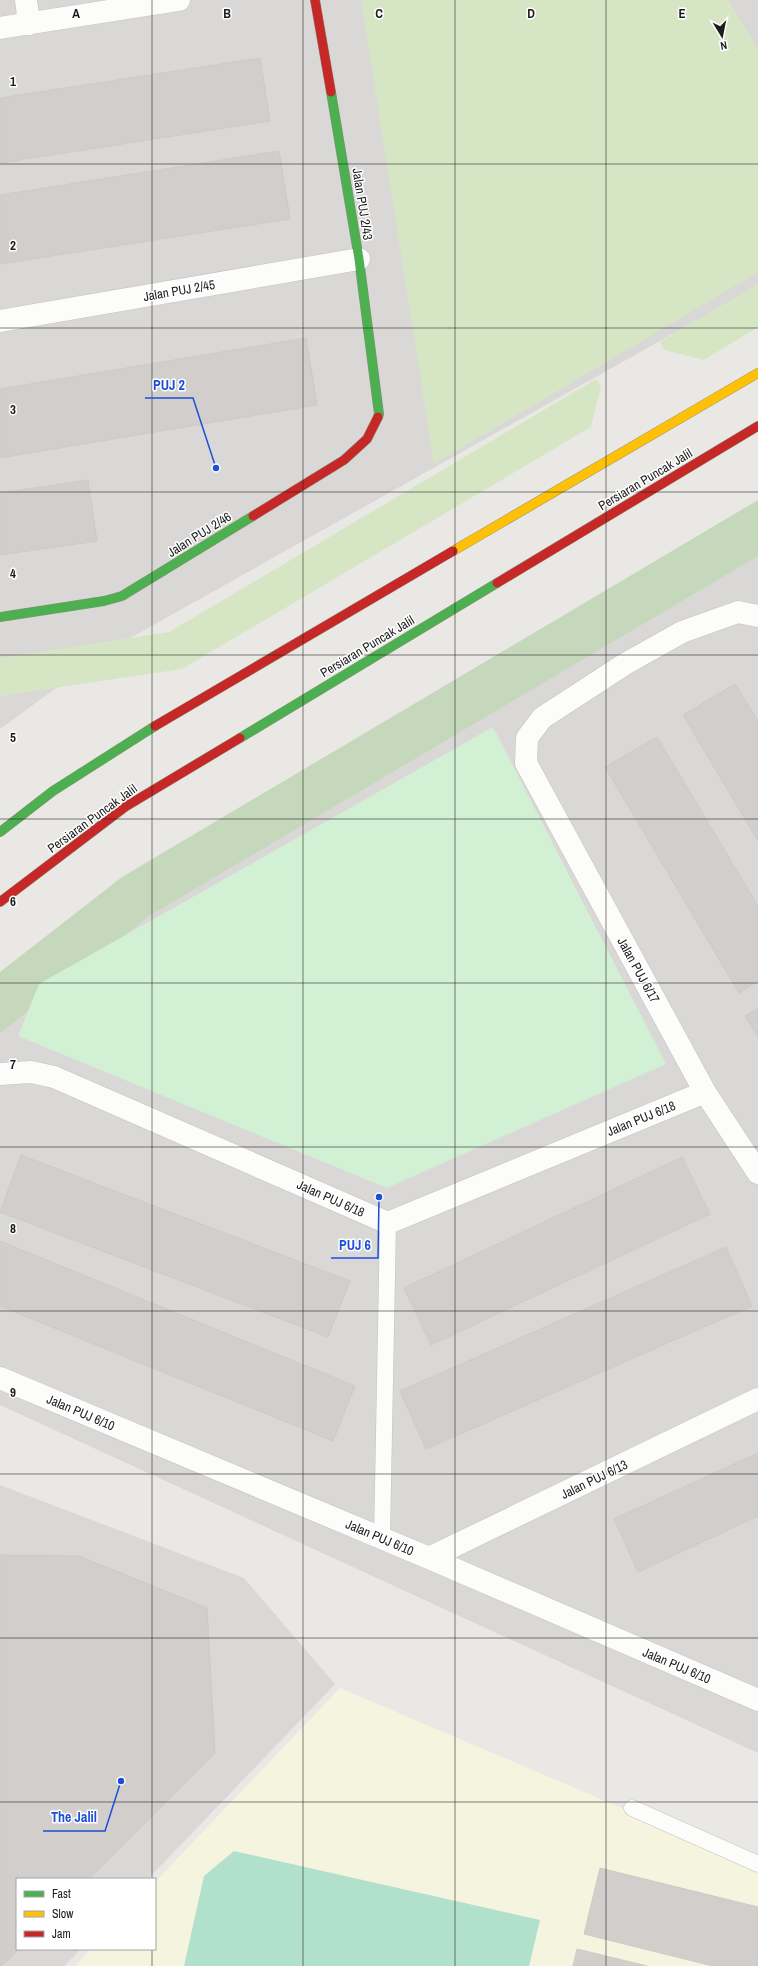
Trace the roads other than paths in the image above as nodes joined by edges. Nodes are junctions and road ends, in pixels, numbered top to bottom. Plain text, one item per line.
1 (26, 0) edge
2 (179, 0) edge
3 (316, 0) edge
4 (29, 24) junction
5 (0, 28) edge
6 (359, 259) junction
7 (0, 321) edge
8 (758, 373) edge
9 (379, 414) joint
10 (758, 426) edge
11 (758, 616) edge
12 (0, 617) edge
13 (0, 832) edge
14 (0, 902) edge
15 (0, 1074) edge
16 (705, 1092) junction
17 (758, 1173) edge
18 (388, 1223) junction
19 (0, 1378) edge
20 (758, 1399) edge
21 (382, 1538) junction
22 (429, 1558) junction
23 (758, 1700) edge
24 (632, 1808) dead end
25 (758, 1864) edge

1 - 4 street
2 - 4 street
3 - 6 main road, Jalan PUJ 2/43
4 - 5 street
6 - 7 street, Jalan PUJ 2/45
6 - 9 main road, Jalan PUJ 2/43
8 - 13 main road
9 - 12 main road, Jalan PUJ 2/46
10 - 14 main road, Persiaran Puncak Jalil
11 - 16 street, Jalan PUJ 6/17
15 - 18 street, Jalan PUJ 6/18
16 - 17 street, Jalan PUJ 6/17
16 - 18 street, Jalan PUJ 6/18
18 - 21 lane
19 - 21 street, Jalan PUJ 6/10
20 - 22 street, Jalan PUJ 6/13
21 - 22 street, Jalan PUJ 6/10
22 - 23 street, Jalan PUJ 6/10
24 - 25 lane

